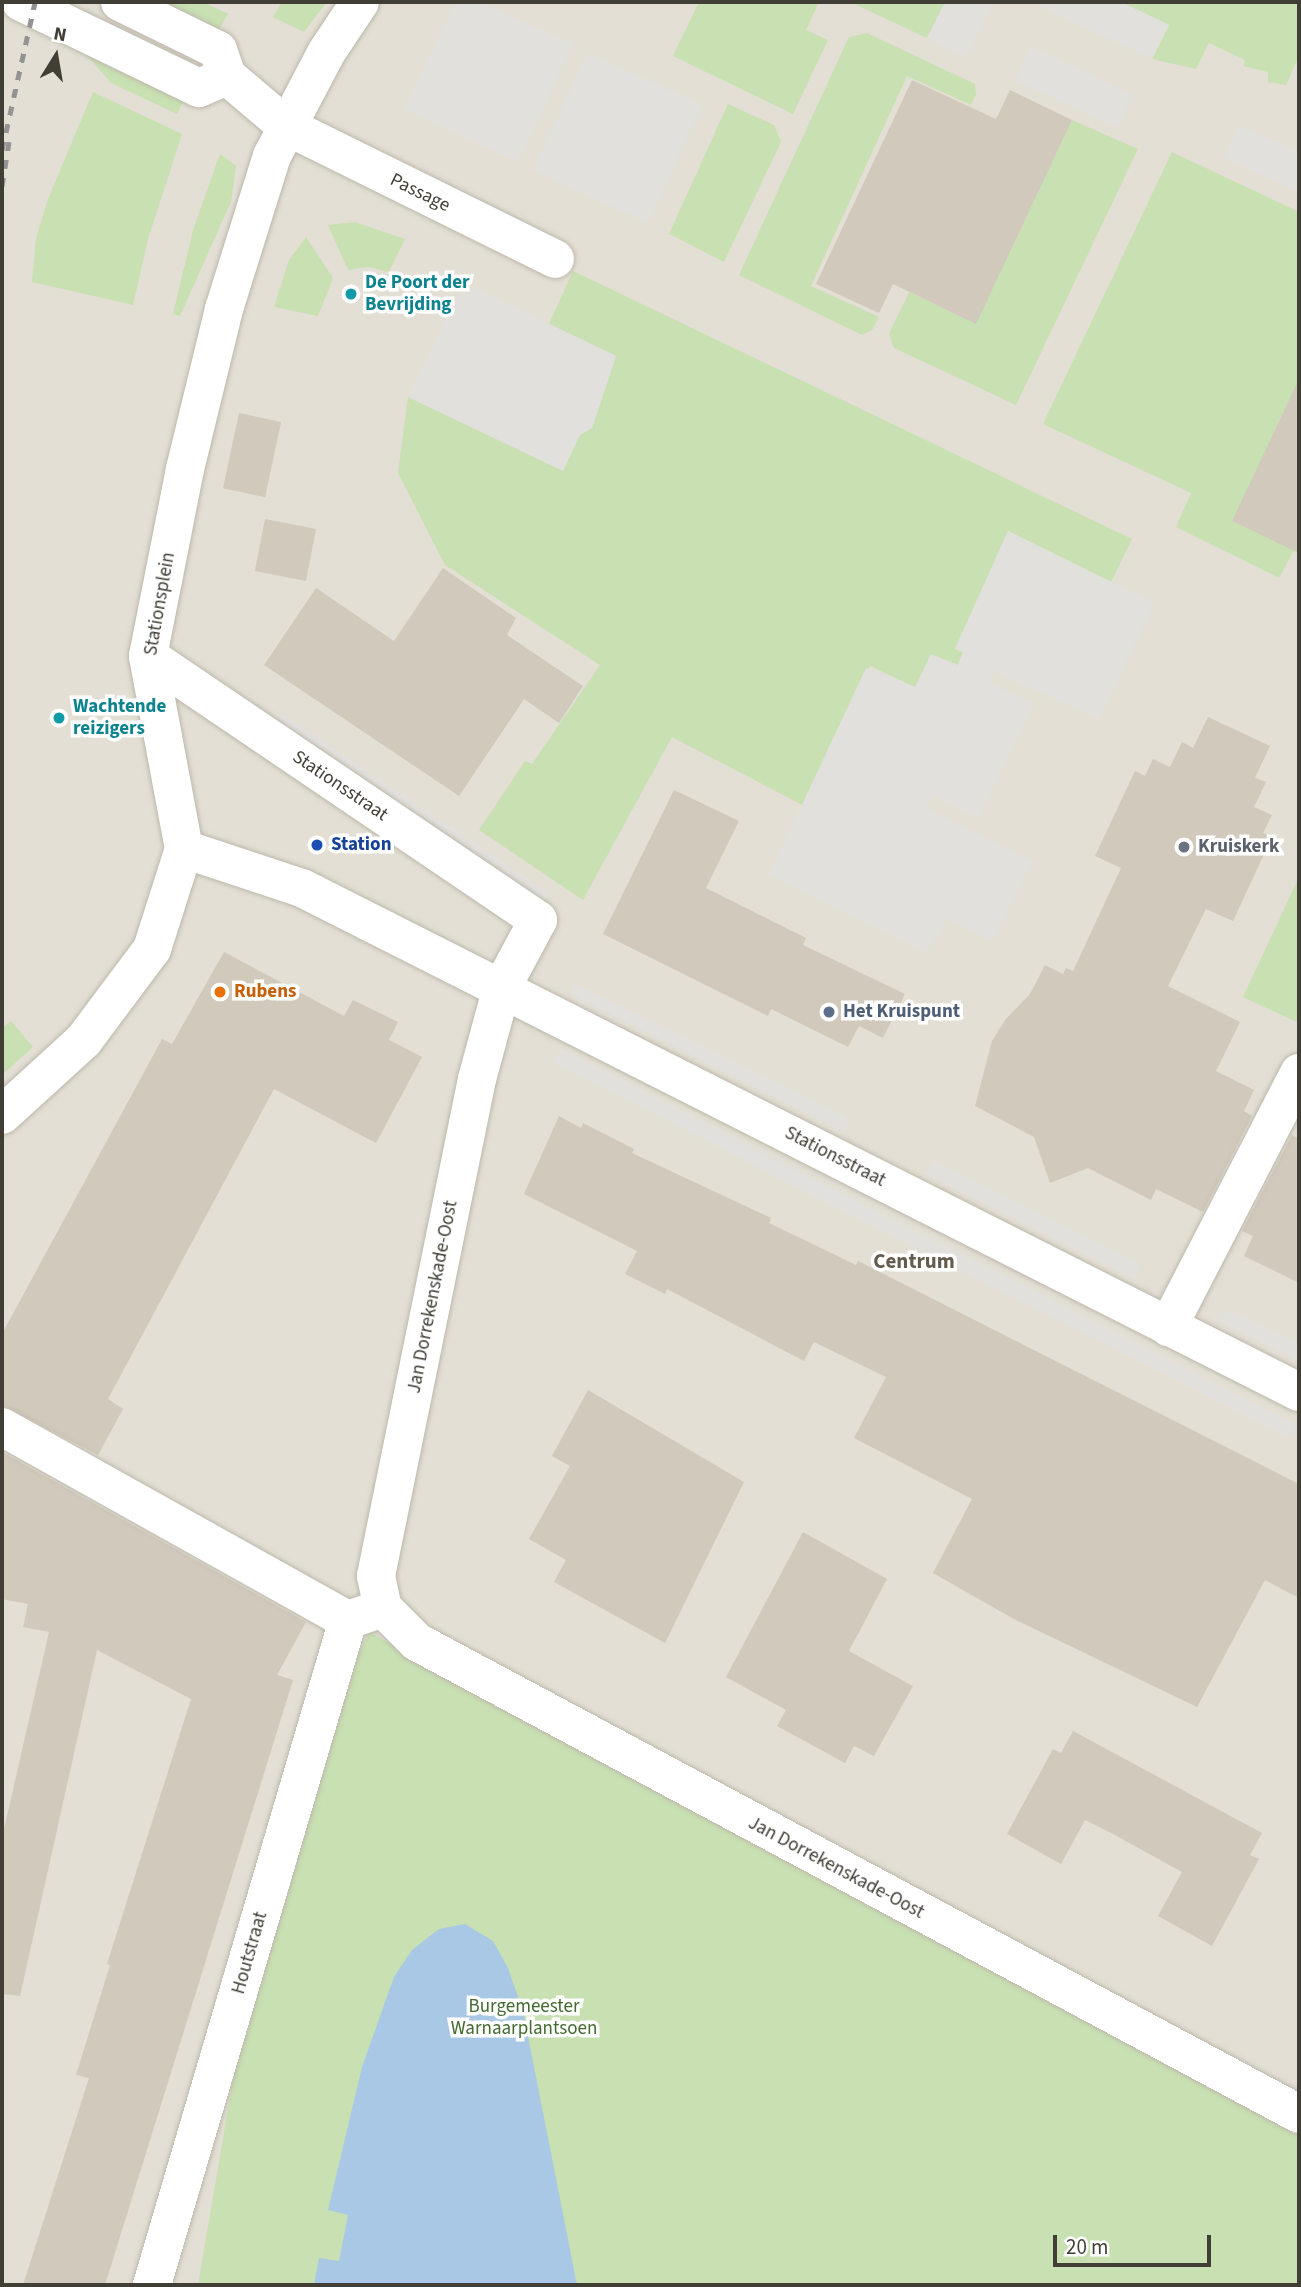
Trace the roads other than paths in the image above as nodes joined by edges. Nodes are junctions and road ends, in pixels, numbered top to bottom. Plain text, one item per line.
1 (21, 2) edge
2 (120, 2) edge
3 (360, 2) edge
4 (228, 76) junction
5 (286, 126) junction
6 (555, 259) dead end
7 (148, 656) junction
8 (184, 849) junction
9 (502, 987) junction
10 (1299, 1073) edge
11 (2, 1115) edge
12 (1168, 1327) junction
13 (1299, 1392) edge
14 (2, 1427) edge
15 (383, 1608) junction
16 (348, 1620) junction
17 (1299, 2114) edge
18 (152, 2285) edge

1 - 4 street
2 - 4 street, Passage
3 - 5 street, Stationsplein
4 - 5 street, Passage
5 - 6 street, Passage
5 - 7 street, Stationsplein
7 - 8 street, Stationsplein
7 - 9 street, Stationsstraat
8 - 9 street, Stationsstraat
8 - 11 street, Stationsplein
9 - 12 street, Stationsstraat
9 - 15 street, Jan Dorrekenskade-Oost
10 - 12 street
12 - 13 street, Stationsstraat
14 - 16 street
15 - 16 street
15 - 17 street, Jan Dorrekenskade-Oost
16 - 18 street, Houtstraat

